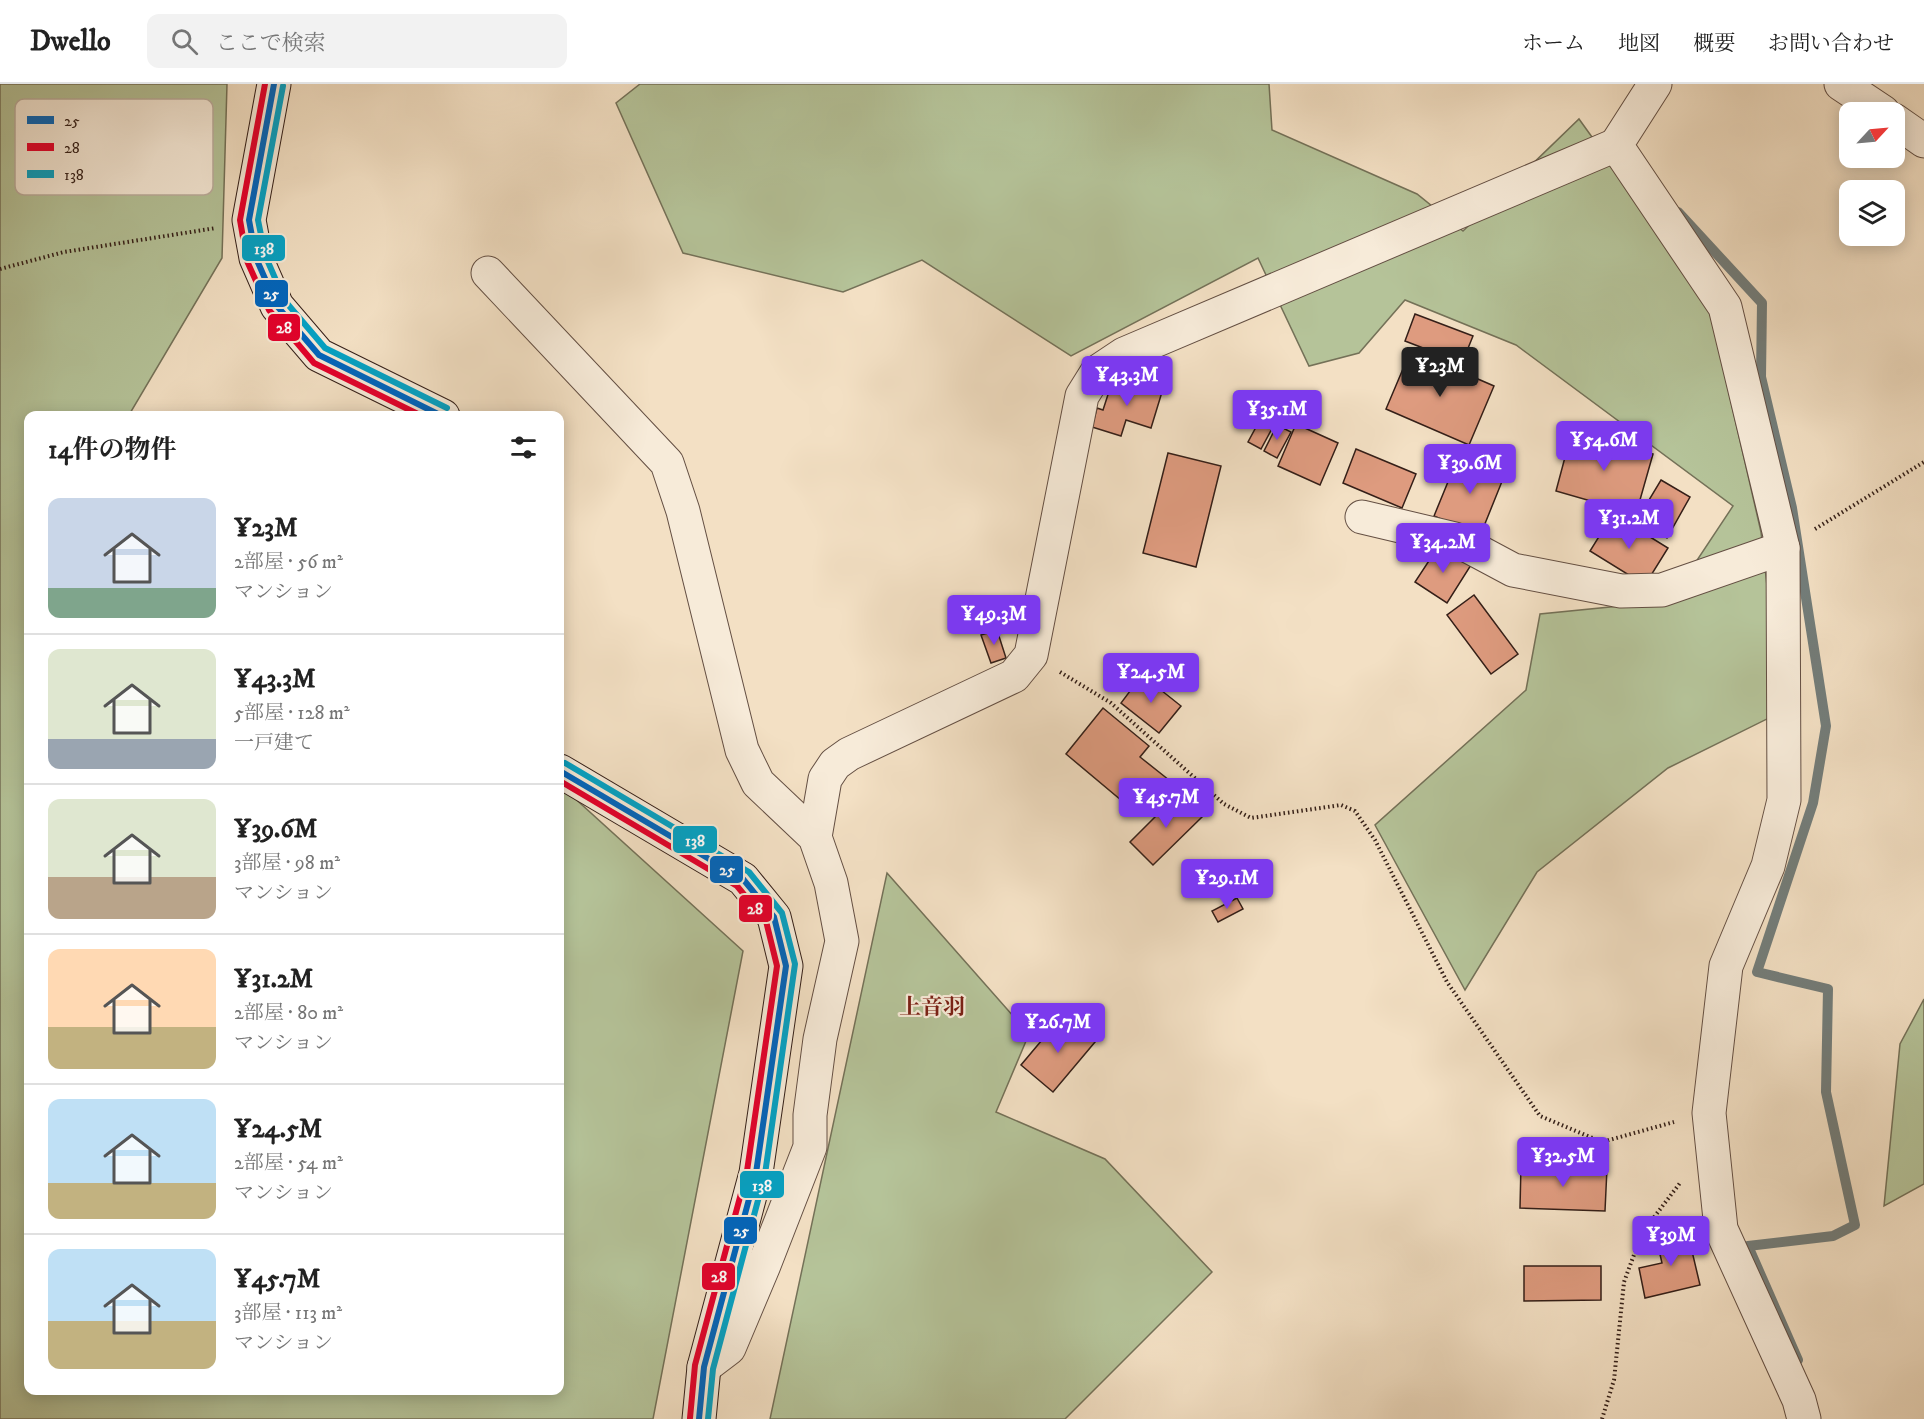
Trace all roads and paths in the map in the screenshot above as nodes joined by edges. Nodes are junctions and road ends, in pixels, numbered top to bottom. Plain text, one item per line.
1 (274, 84) edge
2 (1655, 84) edge
3 (1841, 84) edge
4 (1868, 102) edge
5 (1905, 128) edge
6 (1924, 141) edge
7 (1616, 145) junction
8 (249, 220) junction
9 (0, 269) edge
10 (488, 273) dead end
11 (433, 411) edge
12 (1924, 462) edge
13 (1362, 517) dead end
14 (1783, 548) junction
15 (1031, 655) junction
16 (564, 773) edge
17 (815, 837) junction
18 (1710, 1127) junction
19 (704, 1367) junction
20 (699, 1419) edge
21 (1602, 1419) edge
22 (1804, 1419) edge

1 - 8 street
2 - 7 street
3 - 4 street
5 - 6 street
7 - 14 street
7 - 15 street
8 - 9 path
8 - 11 street
10 - 17 street
12 - 14 path
13 - 14 street
14 - 18 street
15 - 17 street
15 - 18 path
16 - 19 street
17 - 19 street
18 - 21 path
18 - 22 street
19 - 20 street

